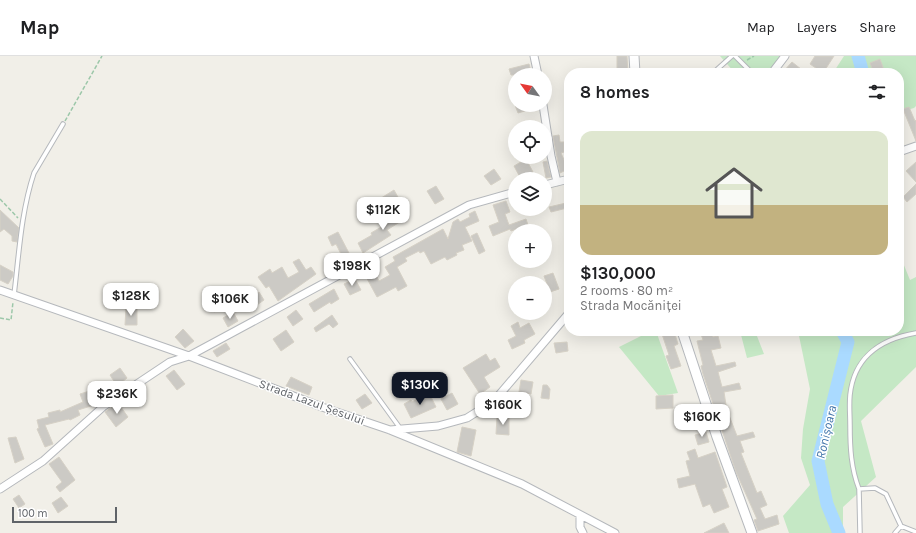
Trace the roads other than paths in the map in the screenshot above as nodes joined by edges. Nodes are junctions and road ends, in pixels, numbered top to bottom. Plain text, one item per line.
1 (534, 56) edge
2 (634, 56) edge
3 (732, 56) edge
4 (735, 56) edge
5 (786, 56) edge
6 (537, 68) edge
7 (635, 68) edge
8 (718, 68) edge
9 (747, 68) edge
10 (776, 68) edge
11 (544, 112) edge
12 (64, 124) road end
13 (916, 146) edge
14 (904, 150) edge
15 (564, 180) edge
16 (558, 182) junction
17 (552, 183) edge
18 (508, 194) edge
19 (0, 290) edge
20 (14, 295) junction
21 (564, 319) edge
22 (916, 333) edge
23 (684, 336) edge
24 (189, 356) junction
25 (350, 359) dead end
26 (400, 428) junction
27 (390, 430) junction
28 (0, 489) edge
29 (859, 489) junction
30 (580, 515) junction
31 (901, 526) junction
32 (916, 532) edge
33 (583, 533) edge
34 (615, 533) edge
35 (752, 533) edge
36 (860, 533) edge
37 (895, 533) edge

1 - 6 street
2 - 7 street
3 - 8 lane
4 - 9 lane
5 - 10 street
11 - 16 street
12 - 20 lane
13 - 14 street
15 - 16 street
16 - 17 street
18 - 24 street
19 - 20 street, Strada Lazul Șesului
20 - 24 street, Strada Lazul Șesului
21 - 26 street
22 - 29 lane
23 - 35 street
24 - 27 street, Strada Lazul Șesului
24 - 28 street
25 - 26 lane
26 - 27 street
27 - 30 street, Strada Lazul Șesului
29 - 31 lane
29 - 36 lane
30 - 33 street
30 - 34 street, Strada Lazul Șesului
31 - 32 lane
31 - 37 lane

